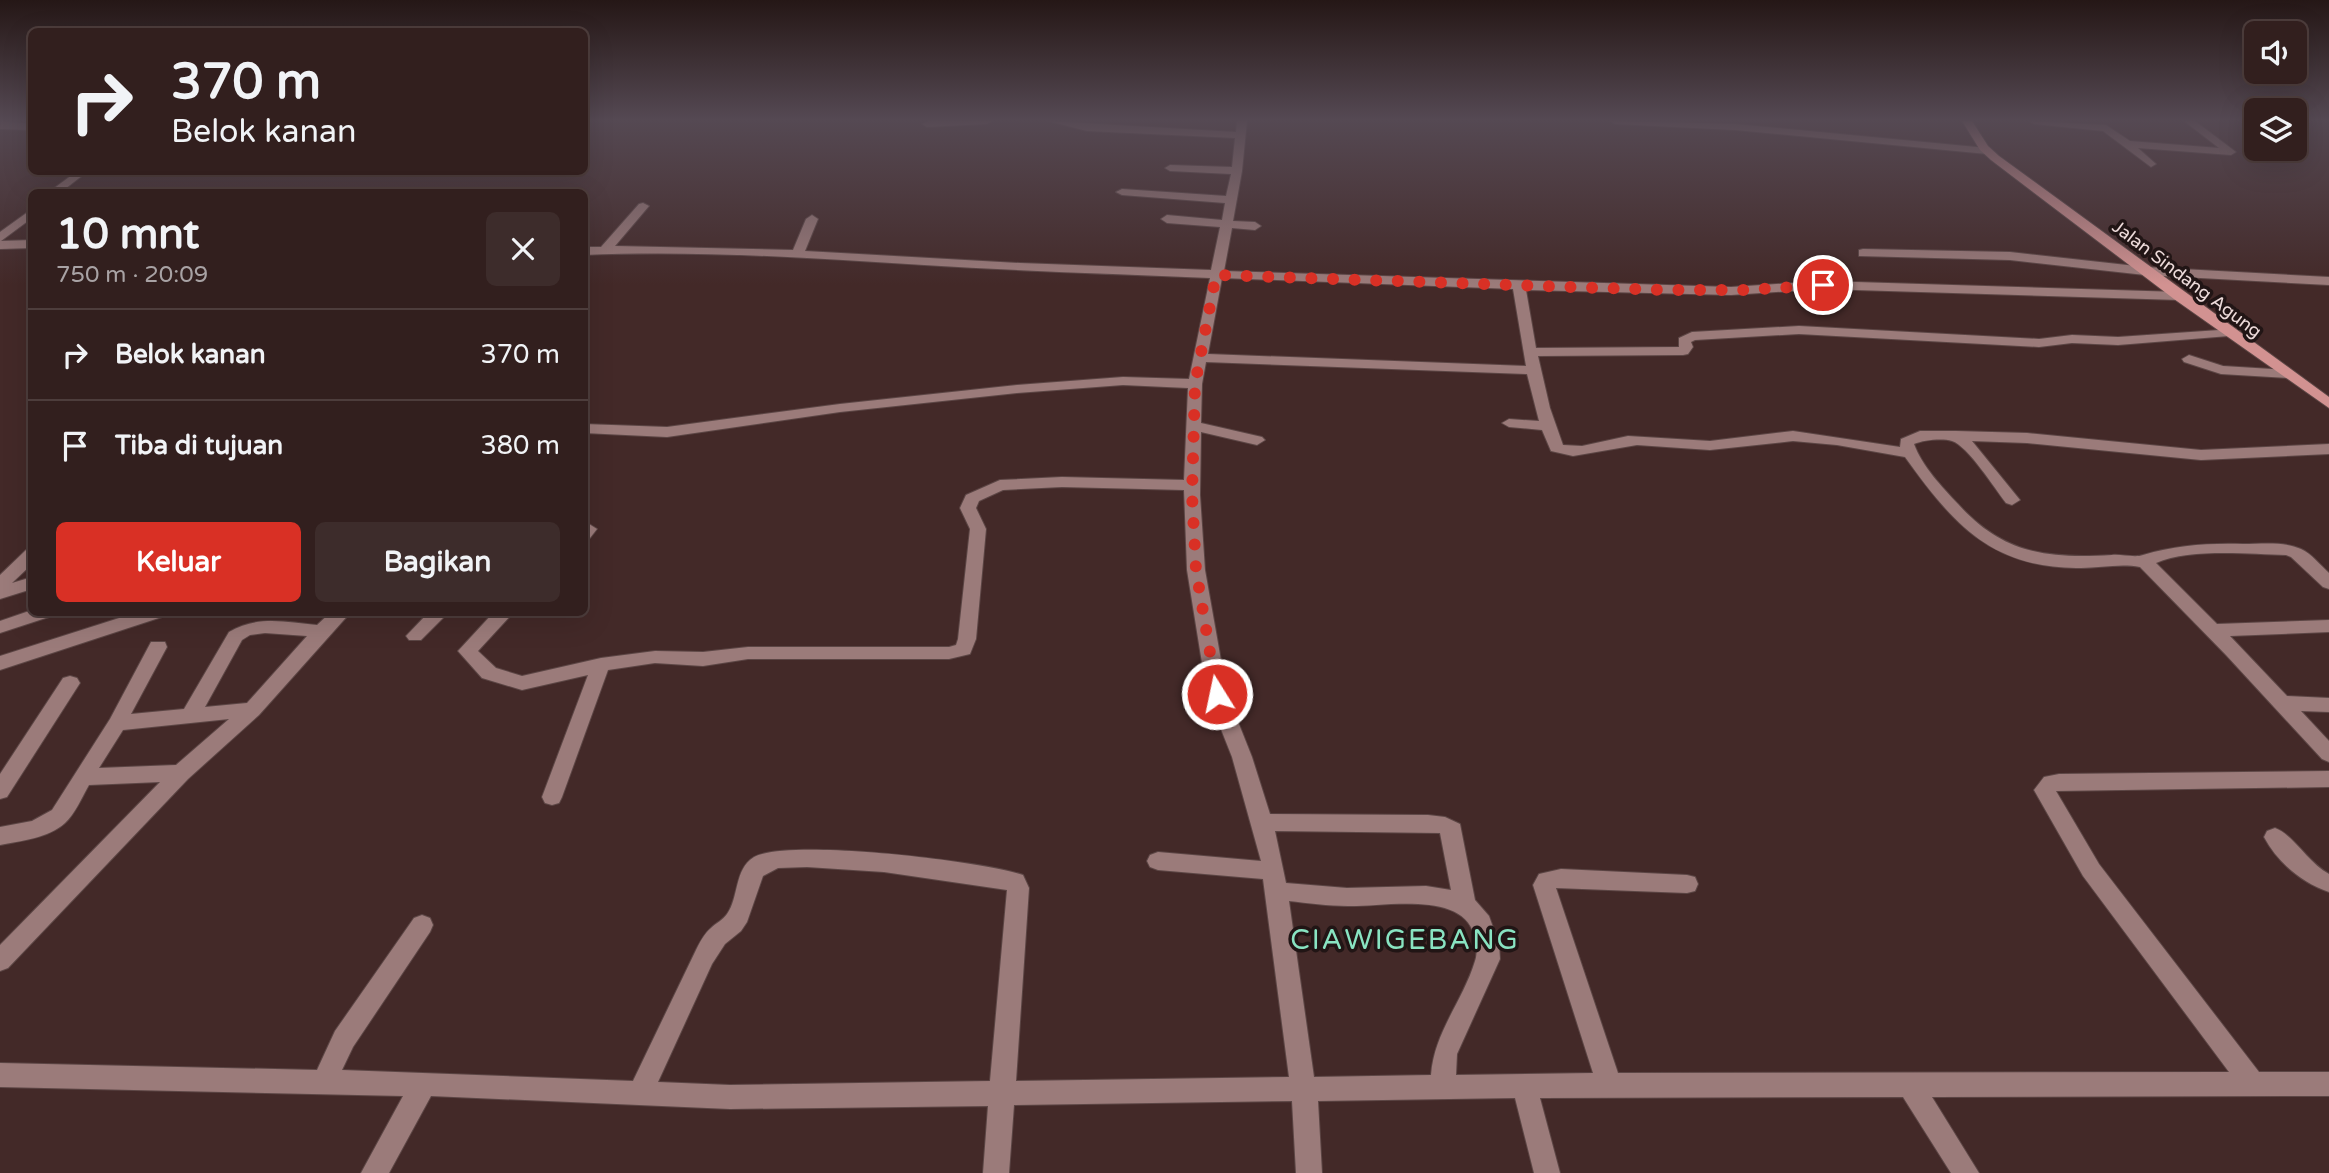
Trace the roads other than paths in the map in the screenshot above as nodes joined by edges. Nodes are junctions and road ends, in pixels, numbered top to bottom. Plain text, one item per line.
1 (77, 176) edge
2 (1236, 176) edge
3 (2020, 176) edge
4 (58, 189) edge
5 (1122, 192) dead end
6 (1231, 200) junction
7 (642, 206) dead end
8 (28, 215) edge
9 (812, 219) dead end
10 (1167, 219) dead end
11 (1226, 224) junction
12 (1255, 226) dead end
13 (0, 237) edge
14 (28, 244) edge
15 (0, 245) edge
16 (605, 250) junction
17 (588, 251) edge
18 (1863, 253) dead end
19 (798, 254) junction
20 (2145, 271) junction
21 (1216, 275) junction
22 (2329, 282) edge
23 (1519, 285) junction
24 (2179, 296) junction
25 (2229, 332) junction
26 (1529, 352) junction
27 (1200, 358) junction
28 (2189, 359) dead end
29 (1533, 370) junction
30 (2288, 374) junction
31 (1195, 384) junction
32 (2329, 404) edge
33 (1509, 423) dead end
34 (1193, 426) junction
35 (1546, 426) junction
36 (588, 428) edge
37 (1956, 436) junction
38 (1257, 440) dead end
39 (2329, 449) edge
40 (1910, 453) junction
41 (1192, 495) junction
42 (2012, 500) dead end
43 (28, 558) edge
44 (2143, 562) junction
45 (2329, 583) edge
46 (28, 584) edge
47 (0, 585) edge
48 (0, 593) edge
49 (34, 616) edge
50 (147, 616) edge
51 (338, 616) edge
52 (436, 616) edge
53 (501, 616) edge
54 (2329, 626) edge
55 (0, 627) edge
56 (2214, 630) junction
57 (321, 632) junction
58 (415, 636) dead end
59 (158, 646) dead end
60 (0, 663) edge
61 (601, 665) junction
62 (70, 683) dead end
63 (2283, 703) junction
64 (2329, 705) edge
65 (252, 710) junction
66 (190, 716) junction
67 (117, 723) junction
68 (2329, 754) edge
69 (181, 773) junction
70 (84, 777) junction
71 (2329, 779) edge
72 (0, 791) edge
73 (552, 797) dead end
74 (1262, 822) junction
75 (0, 836) edge
76 (2275, 837) dead end
77 (1158, 861) dead end
78 (1275, 881) junction
79 (2329, 883) edge
80 (1687, 884) dead end
81 (1465, 905) junction
82 (422, 925) dead end
83 (0, 961) edge
84 (0, 1075) edge
85 (325, 1081) junction
86 (424, 1083) junction
87 (2253, 1084) junction
88 (2329, 1084) edge
89 (1609, 1085) junction
90 (1910, 1085) junction
91 (1525, 1088) junction
92 (1443, 1089) junction
93 (1304, 1091) junction
94 (640, 1093) junction
95 (1003, 1093) junction
96 (374, 1173) edge
97 (996, 1173) edge
98 (1309, 1173) edge
99 (1547, 1173) edge
100 (1966, 1173) edge

1 - 4 street
2 - 6 street
3 - 20 main road, Jalan Sindang Agung
5 - 6 street
6 - 11 street
7 - 16 street
8 - 13 street
9 - 19 street
10 - 11 street
11 - 12 street
11 - 21 street
14 - 15 street
16 - 17 street
16 - 19 street
18 - 20 street
19 - 21 street
20 - 22 street
20 - 24 main road, Jalan Sindang Agung
21 - 23 street
21 - 27 street
23 - 24 street
23 - 26 street
24 - 25 main road, Jalan Sindang Agung
25 - 26 street
25 - 30 main road, Jalan Sindang Agung
26 - 29 street
27 - 29 street
27 - 31 street
28 - 30 street
29 - 35 street
30 - 32 main road, Jalan Sindang Agung
31 - 34 street
31 - 36 street
33 - 35 street
34 - 38 street
34 - 41 street
35 - 40 street
37 - 39 street
37 - 40 street
37 - 42 street
40 - 44 street
41 - 61 street
41 - 74 street
43 - 47 street
44 - 45 street
44 - 56 street
46 - 48 street
49 - 55 street
50 - 60 street
51 - 57 street
52 - 58 street
53 - 61 street
54 - 56 street
56 - 63 street
57 - 65 street
57 - 66 street
59 - 67 street
61 - 73 street
62 - 72 street
63 - 64 street
63 - 68 street
65 - 66 street
65 - 69 street
66 - 67 street
67 - 70 street
69 - 70 street
69 - 83 street
70 - 75 street
71 - 87 street
74 - 78 street
74 - 81 street
76 - 79 street
77 - 78 street
78 - 81 street
78 - 93 street
80 - 89 street
81 - 92 street
82 - 85 street
84 - 85 street
85 - 86 street
86 - 94 street
86 - 96 street
87 - 88 street
87 - 90 street
89 - 90 street
89 - 91 street
90 - 100 street
91 - 92 street
91 - 99 street
92 - 93 street
93 - 95 street
93 - 98 street
94 - 95 street
94 - 95 street
95 - 97 street

